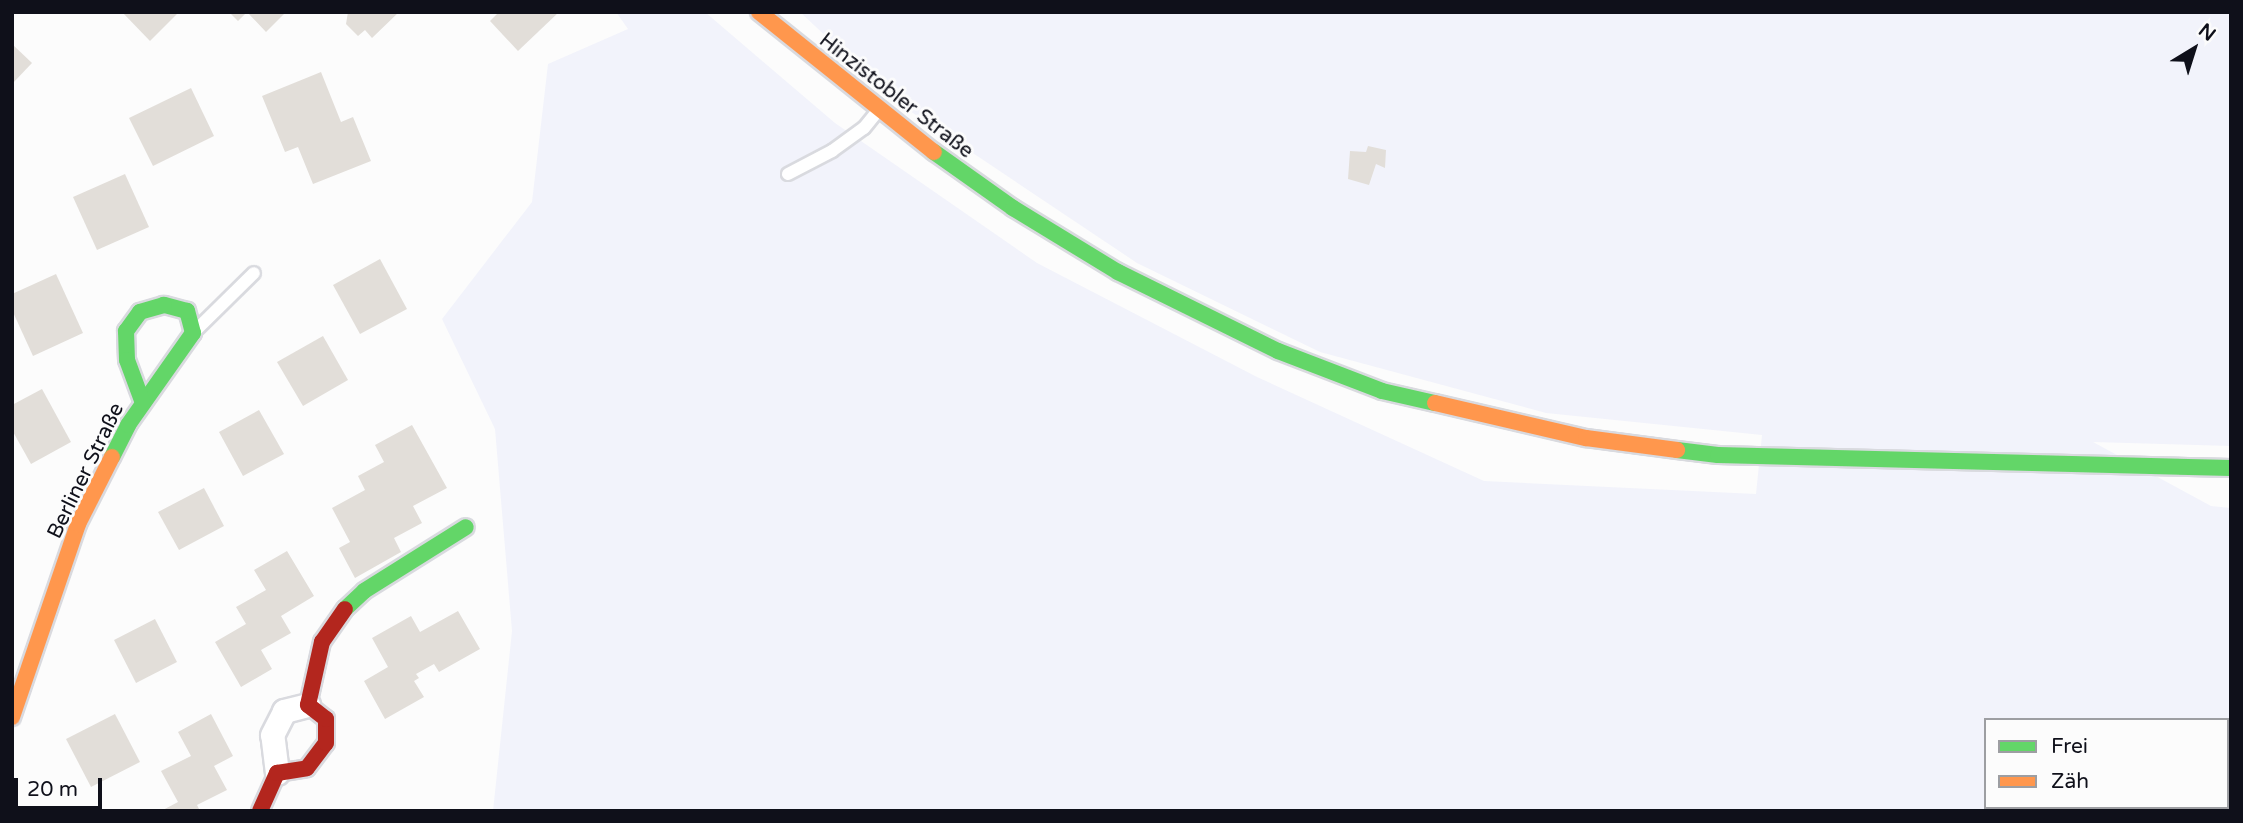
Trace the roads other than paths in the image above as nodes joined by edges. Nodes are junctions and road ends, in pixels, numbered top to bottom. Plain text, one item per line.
1 (759, 12) edge
2 (877, 111) junction
3 (788, 174) dead end
4 (254, 273) dead end
5 (193, 332) junction
6 (143, 403) junction
7 (2231, 468) edge
8 (466, 527) dead end
9 (308, 705) junction
10 (12, 717) edge
11 (277, 773) junction
12 (260, 811) edge

1 - 2 street, Hinzistobler Straße
2 - 3 lane
2 - 7 street, Hinzistobler Straße
4 - 5 lane
5 - 6 street, Berliner Straße
5 - 6 street, Berliner Straße
6 - 10 street, Berliner Straße
8 - 9 street
9 - 11 street
9 - 11 street
11 - 12 street

